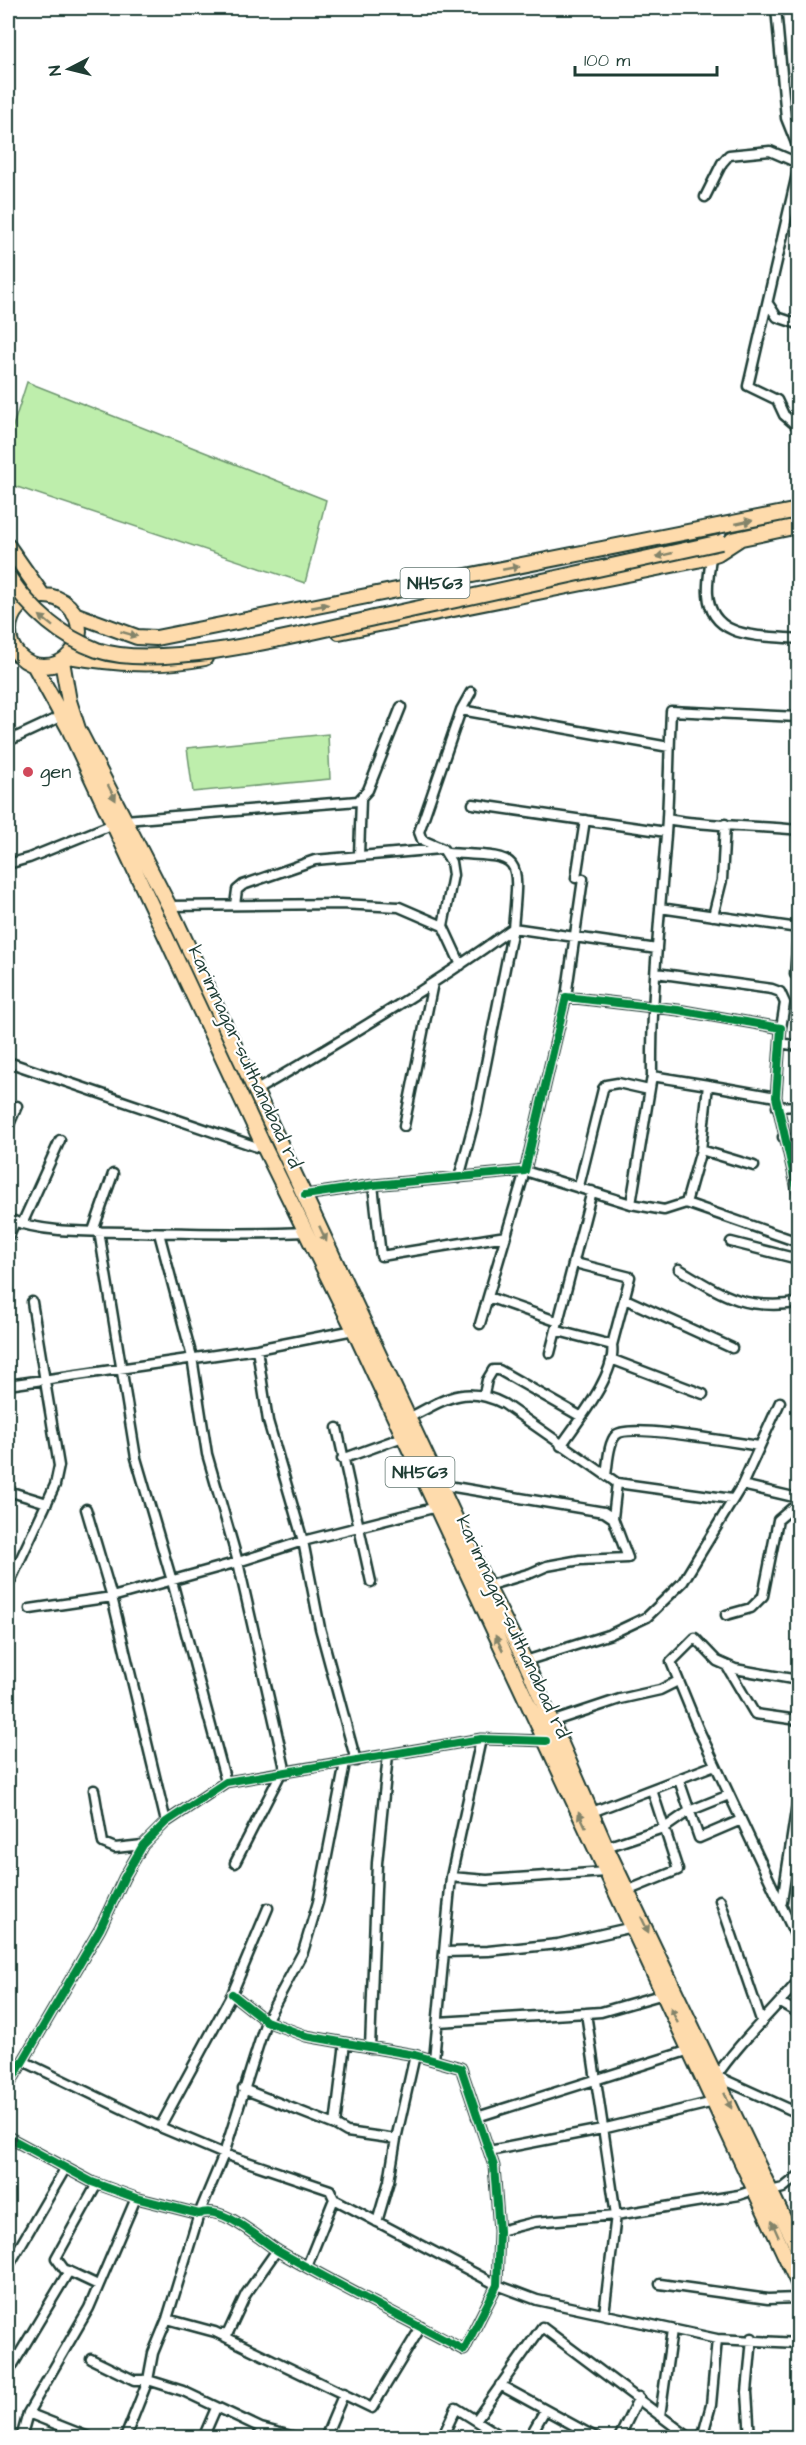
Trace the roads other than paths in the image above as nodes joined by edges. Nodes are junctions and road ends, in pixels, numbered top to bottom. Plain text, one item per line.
1 (776, 8) edge
2 (798, 148) edge
3 (798, 163) edge
4 (798, 170) edge
5 (705, 197) dead end
6 (769, 305) junction
7 (798, 324) edge
8 (798, 427) edge
9 (798, 510) edge
10 (798, 526) edge
11 (741, 538) junction
12 (8, 546) edge
13 (711, 556) junction
14 (8, 576) edge
15 (43, 596) junction
16 (11, 608) edge
17 (74, 614) junction
18 (798, 639) edge
19 (65, 659) junction
20 (34, 665) junction
21 (471, 692) dead end
22 (401, 707) dead end
23 (461, 710) junction
24 (62, 716) junction
25 (798, 717) edge
26 (8, 741) edge
27 (669, 747) junction
28 (361, 799) junction
29 (473, 804) dead end
30 (667, 819) junction
31 (585, 820) junction
32 (119, 822) junction
33 (725, 824) junction
34 (798, 830) edge
35 (666, 832) junction
36 (445, 851) junction
37 (358, 855) junction
38 (8, 864) edge
39 (235, 905) junction
40 (169, 906) junction
41 (660, 908) junction
42 (713, 915) junction
43 (444, 926) junction
44 (513, 928) junction
45 (798, 928) edge
46 (798, 936) edge
47 (575, 939) junction
48 (657, 949) junction
49 (461, 965) junction
50 (656, 973) junction
51 (798, 975) edge
52 (433, 984) junction
53 (566, 997) junction
54 (651, 1009) junction
55 (781, 1028) junction
56 (780, 1043) junction
57 (798, 1046) edge
58 (8, 1062) edge
59 (651, 1076) junction
60 (708, 1085) junction
61 (649, 1090) junction
62 (255, 1091) junction
63 (776, 1097) junction
64 (16, 1106) dead end
65 (798, 1106) edge
66 (777, 1107) junction
67 (404, 1126) dead end
68 (8, 1127) edge
69 (783, 1137) junction
70 (60, 1140) dead end
71 (798, 1142) edge
72 (701, 1150) junction
73 (266, 1151) junction
74 (754, 1166) dead end
75 (525, 1172) junction
76 (113, 1174) dead end
77 (459, 1178) junction
78 (373, 1185) junction
79 (579, 1186) junction
80 (592, 1191) junction
81 (798, 1194) edge
82 (305, 1195) junction
83 (686, 1203) junction
84 (631, 1204) junction
85 (15, 1222) edge
86 (96, 1231) junction
87 (306, 1232) junction
88 (159, 1233) junction
89 (506, 1236) junction
90 (8, 1237) edge
91 (731, 1242) dead end
92 (798, 1242) edge
93 (798, 1259) edge
94 (575, 1263) junction
95 (679, 1269) dead end
96 (488, 1297) junction
97 (625, 1299) junction
98 (32, 1302) dead end
99 (798, 1303) edge
100 (480, 1324) dead end
101 (558, 1326) junction
102 (354, 1330) junction
103 (612, 1345) junction
104 (732, 1348) dead end
105 (257, 1349) junction
106 (550, 1353) dead end
107 (192, 1357) junction
108 (611, 1359) junction
109 (119, 1367) junction
110 (46, 1379) junction
111 (8, 1385) edge
112 (484, 1394) junction
113 (703, 1394) dead end
114 (780, 1402) dead end
115 (580, 1416) junction
116 (409, 1418) junction
117 (336, 1428) dead end
118 (403, 1437) junction
119 (561, 1446) junction
120 (759, 1446) junction
121 (342, 1459) junction
122 (606, 1475) junction
123 (617, 1483) junction
124 (441, 1485) junction
125 (742, 1485) junction
126 (8, 1491) edge
127 (798, 1498) edge
128 (732, 1499) junction
129 (47, 1503) junction
130 (798, 1503) edge
131 (450, 1504) junction
132 (435, 1507) junction
133 (86, 1509) dead end
134 (613, 1518) junction
135 (360, 1527) junction
136 (303, 1541) junction
137 (238, 1562) junction
138 (11, 1569) edge
139 (172, 1581) junction
140 (371, 1582) dead end
141 (8, 1586) edge
142 (487, 1586) junction
143 (112, 1597) junction
144 (30, 1609) dead end
145 (726, 1615) dead end
146 (525, 1660) junction
147 (725, 1664) junction
148 (511, 1667) junction
149 (798, 1680) edge
150 (678, 1681) junction
151 (798, 1720) edge
152 (551, 1722) junction
153 (481, 1739) junction
154 (546, 1741) junction
155 (388, 1755) junction
156 (356, 1761) junction
157 (345, 1763) junction
158 (715, 1765) junction
159 (284, 1773) junction
160 (679, 1780) junction
161 (226, 1782) junction
162 (94, 1790) dead end
163 (652, 1790) junction
164 (729, 1795) junction
165 (798, 1797) edge
166 (689, 1811) junction
167 (592, 1812) junction
168 (741, 1820) junction
169 (166, 1822) junction
170 (666, 1827) junction
171 (143, 1845) junction
172 (606, 1847) junction
173 (235, 1863) dead end
174 (606, 1872) junction
175 (451, 1877) junction
176 (629, 1890) junction
177 (720, 1900) dead end
178 (782, 1902) junction
179 (268, 1908) dead end
180 (633, 1927) junction
181 (798, 1941) edge
182 (444, 1952) junction
183 (798, 1981) edge
184 (232, 1994) junction
185 (664, 1994) junction
186 (781, 2003) junction
187 (586, 2013) junction
188 (798, 2013) edge
189 (266, 2021) junction
190 (438, 2022) junction
191 (762, 2023) junction
192 (345, 2043) junction
193 (370, 2048) junction
194 (690, 2050) junction
195 (415, 2055) junction
196 (434, 2060) junction
197 (23, 2061) junction
198 (716, 2076) junction
199 (596, 2079) junction
200 (8, 2087) edge
201 (707, 2088) junction
202 (243, 2089) junction
203 (714, 2102) junction
204 (798, 2114) edge
205 (477, 2117) junction
206 (335, 2125) junction
207 (160, 2127) junction
208 (602, 2129) junction
209 (8, 2137) edge
210 (396, 2139) junction
211 (489, 2151) junction
212 (224, 2154) junction
213 (65, 2169) junction
214 (798, 2176) edge
215 (98, 2184) junction
216 (757, 2189) junction
217 (771, 2192) junction
218 (136, 2198) junction
219 (334, 2199) junction
220 (199, 2214) junction
221 (616, 2215) junction
222 (377, 2222) junction
223 (499, 2231) junction
224 (797, 2240) edge
225 (277, 2250) junction
226 (306, 2266) junction
227 (8, 2267) edge
228 (69, 2271) junction
229 (798, 2283) edge
230 (660, 2284) dead end
231 (98, 2285) junction
232 (497, 2285) junction
233 (798, 2298) edge
234 (604, 2314) junction
235 (167, 2319) junction
236 (421, 2327) junction
237 (672, 2330) junction
238 (215, 2332) junction
239 (717, 2338) junction
240 (752, 2338) junction
241 (798, 2343) edge
242 (91, 2359) dead end
243 (8, 2373) edge
244 (147, 2380) junction
245 (500, 2385) junction
246 (344, 2393) junction
247 (639, 2397) junction
248 (216, 2408) junction
249 (545, 2410) junction
250 (28, 2412) junction
251 (660, 2416) junction
252 (476, 2420) junction
253 (261, 2428) junction
254 (21, 2438) edge
255 (91, 2438) edge
256 (125, 2438) edge
257 (203, 2438) edge
258 (258, 2438) edge
259 (299, 2438) edge
260 (325, 2438) edge
261 (442, 2438) edge
262 (504, 2438) edge
263 (529, 2438) edge
264 (597, 2438) edge
265 (619, 2438) edge
266 (690, 2438) edge
267 (702, 2438) edge
268 (750, 2438) edge

1 - 2 street
3 - 5 street
4 - 6 street
6 - 7 street
6 - 8 street
17 -> 9 highway, NH563
10 - 11 highway, NH563
11 - 13 highway, NH563
11 -> 14 highway, bridge
12 - 15 highway
13 - 18 street
13 - 19 highway, NH563
15 - 16 highway, NH563
15 - 17 highway, NH563
16 - 20 highway, NH563
17 - 19 highway, NH563
19 - 20 highway, NH563
19 -> 32 highway, NH563
20 - 24 highway, karimnagar-sulthanabad rd / NH563
21 - 23 street
22 - 28 street
23 - 27 street
23 - 36 street
24 - 26 street
24 - 32 highway, karimnagar-sulthanabad rd / NH563
25 - 27 street
27 - 30 street
28 - 32 street
28 - 37 street
29 - 31 street
30 - 33 street
30 - 35 street
31 - 35 street
31 - 47 street
32 - 38 street
32 - 40 highway, NH563
32 - 73 highway, karimnagar-sulthanabad rd / NH563
33 - 34 street
33 - 42 street
35 - 41 street
36 - 37 street
36 - 43 street
36 - 44 street
37 - 39 street
39 - 40 street
39 - 43 street
40 - 62 highway, NH563
41 - 42 street
41 - 48 street
42 - 45 street
43 - 49 street
44 - 47 street
44 - 49 street
44 - 77 street
46 - 51 street
47 - 48 street
47 - 53 street
48 - 50 street
49 - 52 street
50 - 54 street
50 - 55 street
52 - 62 street
52 - 67 street
53 - 54 street
53 - 75 street
54 - 55 street
54 - 59 street
55 - 56 street
56 - 57 street
56 - 63 street
58 - 73 street
59 - 60 street
59 - 61 street
60 - 63 street
60 - 72 street
61 - 79 street
61 - 84 street
62 - 82 highway, NH563
63 - 66 street
64 - 68 street
65 - 66 street
66 - 69 street
69 - 71 street
69 - 81 street
70 - 85 street
72 - 74 street
72 - 83 street
73 - 87 highway, karimnagar-sulthanabad rd / NH563
75 - 77 street
75 - 79 street
75 - 89 street
76 - 86 street
77 - 78 street
78 - 82 street
78 - 89 street
79 - 80 street
80 - 84 street
80 - 94 street
82 -> 116 highway, NH563
83 - 84 street
83 - 92 street
85 - 86 street
85 - 90 street
86 - 88 street
86 - 109 street
87 - 88 street
87 - 102 highway, karimnagar-sulthanabad rd / NH563
88 - 107 street
89 - 96 street
91 - 93 street
94 - 97 street
94 - 101 street
95 - 99 street
96 - 100 street
96 - 101 street
97 - 103 street
97 - 104 street
98 - 110 street
101 - 103 street
101 - 106 street
102 - 105 street
102 - 118 highway, karimnagar-sulthanabad rd / NH563
103 - 108 street
105 - 107 street
105 - 136 street
107 - 109 street
107 - 137 street
108 - 113 street
108 - 115 street
109 - 110 street
109 - 139 street
110 - 111 street
110 - 129 street
112 - 115 street
112 - 116 street
112 - 119 street
114 - 120 street
115 - 119 street
116 - 124 highway, NH563
117 - 121 street
118 - 121 street
118 - 132 highway, karimnagar-sulthanabad rd / NH563
119 - 122 street
120 - 122 street
120 - 125 street
121 - 135 street
122 - 123 street
123 - 128 street
123 - 134 street
124 - 131 highway, NH563
124 - 134 street
125 - 127 street
125 - 128 street
126 - 129 street
128 - 146 street
129 - 138 street
130 - 145 street
131 - 132 street
131 - 142 highway, NH563
132 - 135 street
148 -> 132 highway, karimnagar-sulthanabad rd / NH563
133 - 143 street
134 - 142 street
135 - 136 street
135 - 140 street
136 - 137 street
136 - 156 street
137 - 139 street
137 - 159 street
138 - 141 street
139 - 143 street
139 - 161 street
142 - 146 highway, NH563
143 - 144 street
143 - 169 street
146 - 148 street
146 - 152 highway, NH563
147 - 149 street
147 - 150 street
147 - 151 street
148 - 154 highway, karimnagar-sulthanabad rd / NH563
150 - 152 street
150 - 158 street
152 - 167 highway, NH563
153 - 154 street
153 - 155 street
153 - 175 street
174 -> 154 highway, karimnagar-sulthanabad rd / NH563
155 - 156 street
155 - 193 street
156 - 157 street
157 - 159 street
157 - 189 street
158 - 160 street
158 - 164 street
159 - 161 street
159 - 173 street
160 - 163 street
160 - 166 street
161 - 169 street
162 - 171 street
163 - 167 street
163 - 170 street
164 - 166 street
164 - 168 street
165 - 178 street
166 - 168 street
166 - 170 street
167 - 172 highway, NH563
168 - 178 street
169 - 171 street
170 - 172 street
170 - 176 street
171 - 197 street
172 - 176 highway, NH563
174 - 175 street
174 - 180 highway, karimnagar-sulthanabad rd / NH563
175 - 182 street
176 -> 198 highway, NH563
177 - 191 street
178 - 181 street
179 - 184 street
180 - 182 street
180 - 185 highway, karimnagar-sulthanabad rd / NH563
182 - 190 street
183 - 186 street
184 - 189 street
184 - 207 street
185 - 187 street
194 -> 185 highway, karimnagar-sulthanabad rd / NH563
186 - 188 street
186 - 191 street
187 - 190 street
187 - 199 street
189 - 192 street
189 - 202 street
190 - 196 street
191 - 198 street
192 - 193 street
192 - 206 street
193 - 195 street
194 - 199 street
194 - 201 highway, karimnagar-sulthanabad rd / NH563
195 - 196 street
195 - 210 street
196 - 205 street
197 - 200 street
197 - 207 street
198 - 201 street
198 - 204 street
198 -> 217 highway, NH563
199 - 205 street
199 - 208 street
201 - 203 highway, karimnagar-sulthanabad rd / NH563
202 - 206 street
202 - 212 street
203 - 208 street
203 - 216 highway, karimnagar-sulthanabad rd / NH563
205 - 211 street
206 - 210 street
207 - 212 street
208 - 211 street
208 - 221 street
209 - 213 street
210 - 222 street
211 - 223 street
212 - 219 street
212 - 220 street
213 - 215 street
213 - 227 street
214 - 217 street
215 - 218 street
215 - 228 street
216 - 221 street
229 -> 216 highway, karimnagar-sulthanabad rd / NH563
217 - 224 highway, NH563
218 - 220 street
218 - 231 street
219 - 222 street
219 - 226 street
220 - 225 street
220 - 235 street
221 - 223 street
221 - 234 street
222 - 232 street
223 - 232 street
225 - 226 street
225 - 238 street
226 - 236 street
228 - 231 street
228 - 243 street
230 - 233 street
231 - 250 street
232 - 234 street
232 - 236 street
234 - 237 street
235 - 238 street
235 - 244 street
236 - 246 street
237 - 239 street
237 - 251 street
238 - 246 street
239 - 240 street
239 - 267 street
240 - 241 street
240 - 268 street
242 - 244 street
244 - 248 street
244 - 256 street
245 - 247 street
245 - 249 street
245 - 252 street
246 - 260 street
247 - 251 street
247 - 265 street
248 - 253 street
248 - 257 street
249 - 263 street
249 - 264 street
250 - 254 street
250 - 255 street
251 - 266 street
252 - 261 street
252 - 262 street
253 - 258 street
253 - 259 street

